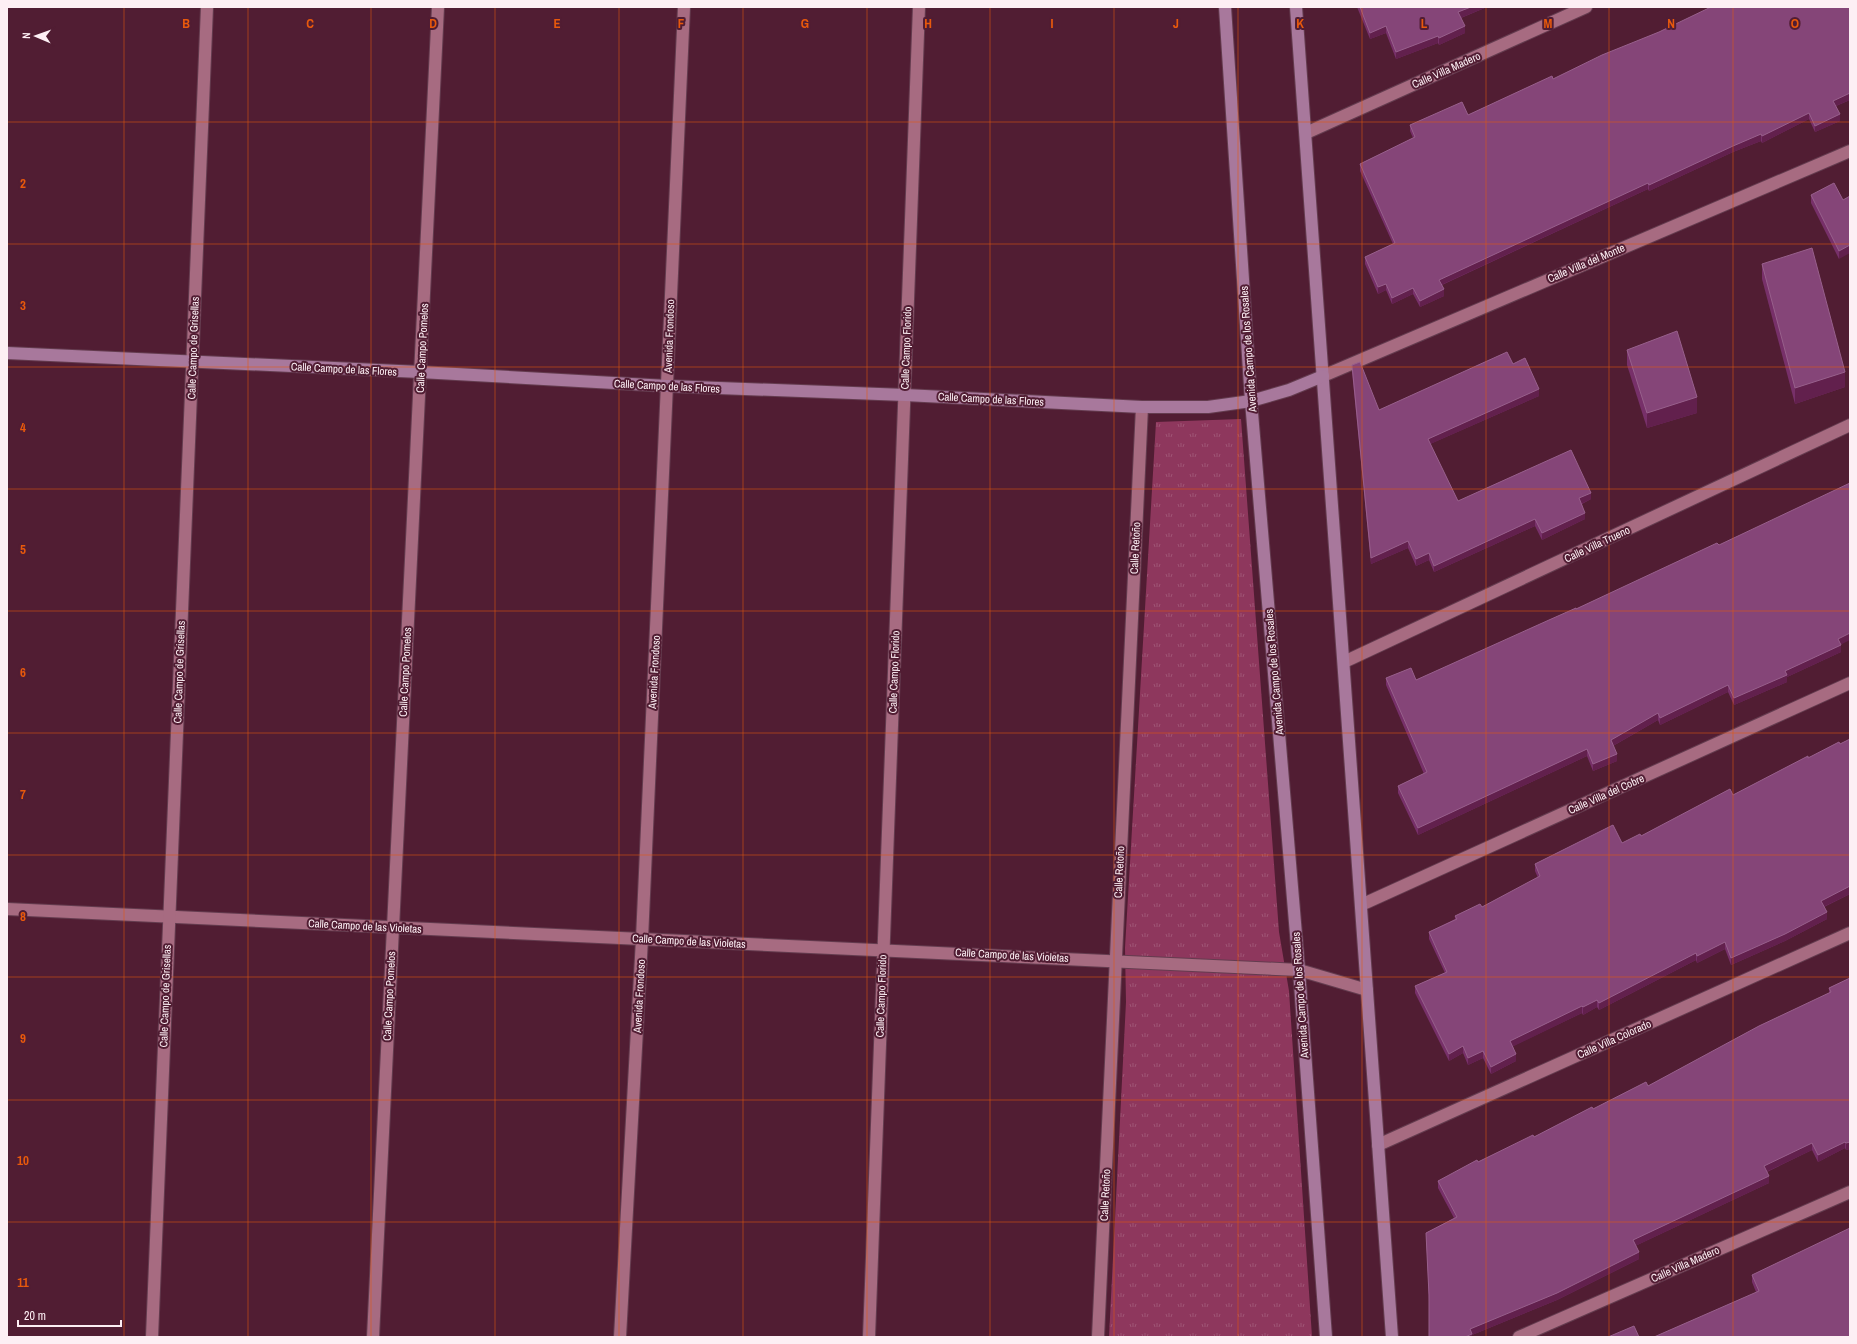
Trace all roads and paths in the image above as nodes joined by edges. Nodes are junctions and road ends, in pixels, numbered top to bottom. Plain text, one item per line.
1 (207, 7) edge
2 (438, 7) edge
3 (684, 7) edge
4 (919, 7) edge
5 (1225, 7) edge
6 (1296, 7) edge
7 (1586, 7) edge
8 (1306, 133) junction
9 (1850, 151) edge
10 (7, 353) edge
11 (192, 362) junction
12 (420, 372) junction
13 (1323, 376) junction
14 (667, 386) junction
15 (905, 395) junction
16 (1251, 401) junction
17 (1142, 407) junction
18 (1850, 425) edge
19 (1344, 662) junction
20 (1850, 683) edge
21 (1361, 905) junction
22 (7, 909) edge
23 (168, 917) junction
24 (392, 927) junction
25 (1850, 934) edge
26 (642, 938) junction
27 (882, 950) junction
28 (1115, 960) junction
29 (1299, 970) junction
30 (1367, 990) junction
31 (1378, 1144) junction
32 (1850, 1192) edge
33 (152, 1337) edge
34 (373, 1337) edge
35 (620, 1337) edge
36 (869, 1337) edge
37 (1098, 1337) edge
38 (1326, 1337) edge
39 (1392, 1337) edge
40 (1519, 1337) edge

1 - 11 street, Calle Campo de Grisellas
2 - 12 street, Calle Campo Pomelos
3 - 14 street, Avenida Frondoso
4 - 15 street, Calle Campo Florido
5 - 16 street, Avenida Campo de los Rosales
6 - 8 street
7 - 8 street, Calle Villa Madero
8 - 13 street
9 - 13 street, Calle Villa del Monte
10 - 11 street, Calle Campo de las Flores
11 - 12 street, Calle Campo de las Flores
11 - 23 street, Calle Campo de Grisellas
12 - 14 street, Calle Campo de las Flores
12 - 24 street, Calle Campo Pomelos
13 - 16 street, Calle Campo de las Flores
13 - 19 street
14 - 15 street, Calle Campo de las Flores
14 - 26 street, Avenida Frondoso
15 - 17 street, Calle Campo de las Flores
15 - 27 street, Calle Campo Florido
16 - 17 street, Calle Campo de las Flores
16 - 29 street, Avenida Campo de los Rosales
17 - 28 street, Calle Retoño
18 - 19 street, Calle Villa Trueno
19 - 21 street
20 - 21 street, Calle Villa del Cobre
21 - 30 street
22 - 23 street, Calle Campo de las Violetas
23 - 24 street, Calle Campo de las Violetas
23 - 33 street, Calle Campo de Grisellas
24 - 26 street, Calle Campo de las Violetas
24 - 34 street, Calle Campo Pomelos
25 - 31 street, Calle Villa Colorado
26 - 27 street, Calle Campo de las Violetas
26 - 35 street, Avenida Frondoso
27 - 28 street, Calle Campo de las Violetas
27 - 36 street, Calle Campo Florido
28 - 29 street, Calle Campo de las Violetas
28 - 37 street, Calle Retoño
29 - 30 street, Calle Campo de las Violetas
29 - 38 street, Avenida Campo de los Rosales
30 - 31 street
31 - 39 street
32 - 40 street, Calle Villa Madero

